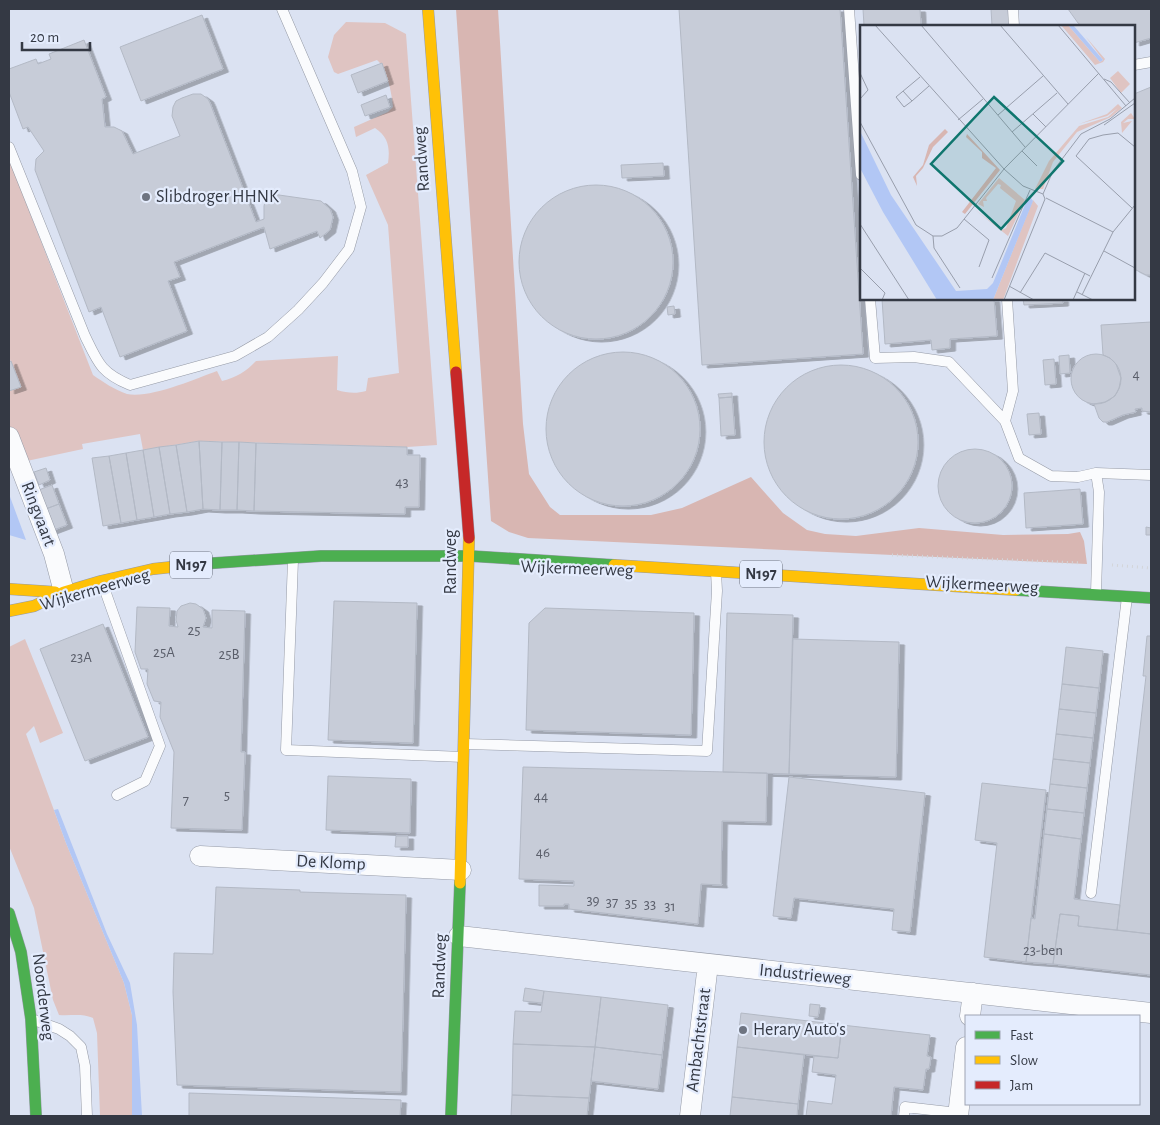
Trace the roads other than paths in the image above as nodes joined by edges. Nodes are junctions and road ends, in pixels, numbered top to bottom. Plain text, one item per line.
1 (282, 9) edge
2 (428, 9) edge
3 (849, 9) edge
4 (1013, 9) edge
5 (1014, 25) edge
6 (1151, 62) edge
7 (1135, 65) edge
8 (9, 147) edge
9 (860, 161) edge
10 (870, 300) edge
11 (1007, 300) edge
12 (1005, 421) junction
13 (9, 437) edge
14 (1096, 473) junction
15 (1151, 475) edge
16 (470, 556) junction
17 (293, 557) junction
18 (716, 571) junction
19 (102, 581) junction
20 (9, 590) edge
21 (64, 592) junction
22 (1096, 594) junction
23 (1127, 596) junction
24 (1151, 598) edge
25 (9, 611) edge
26 (465, 744) junction
27 (464, 757) junction
28 (117, 795) dead end
29 (200, 856) dead end
30 (461, 870) junction
31 (1091, 893) dead end
32 (9, 913) edge
33 (459, 936) junction
34 (21, 952) junction
35 (9, 953) edge
36 (708, 964) junction
37 (973, 993) junction
38 (1151, 1012) edge
39 (970, 1015) edge
40 (31, 1019) junction
41 (965, 1055) edge
42 (958, 1115) edge
43 (36, 1116) edge
44 (87, 1116) edge
45 (451, 1116) edge
46 (690, 1116) edge
47 (904, 1116) edge

1 - 8 lane
2 - 16 main road, Randweg
3 - 9 lane
4 - 5 lane
6 - 7 lane
10 - 12 lane
11 - 12 lane
12 - 14 lane
13 - 21 street, Ringvaart
14 - 15 lane
14 - 22 lane
16 - 17 main road, Wijkermeerweg / N197
16 - 18 main road, Wijkermeerweg / N197
16 - 26 main road, Randweg
17 - 19 main road, Wijkermeerweg / N197
17 - 27 lane
18 - 22 main road, Wijkermeerweg / N197
18 - 26 lane
19 - 21 main road, Wijkermeerweg / N197
19 - 28 lane
20 - 21 main road, Wijkermeerweg / N197
21 - 25 main road, Wijkermeerweg / N197
22 - 23 main road, Wijkermeerweg / N197
23 - 24 main road, Wijkermeerweg / N197
23 - 31 lane
26 - 27 main road, Randweg
27 - 30 main road, Randweg
29 - 30 street, De Klomp
30 - 33 main road, Randweg
32 - 34 main road, Noorderweg
33 - 36 street, Industrieweg
33 - 45 main road, Randweg
34 - 35 lane
34 - 40 main road, Noorderweg
36 - 37 street, Industrieweg
36 - 46 street, Ambachtstraat
37 - 38 street, Industrieweg
37 - 39 street
40 - 43 main road, Noorderweg
40 - 44 lane
41 - 42 street
42 - 47 lane

